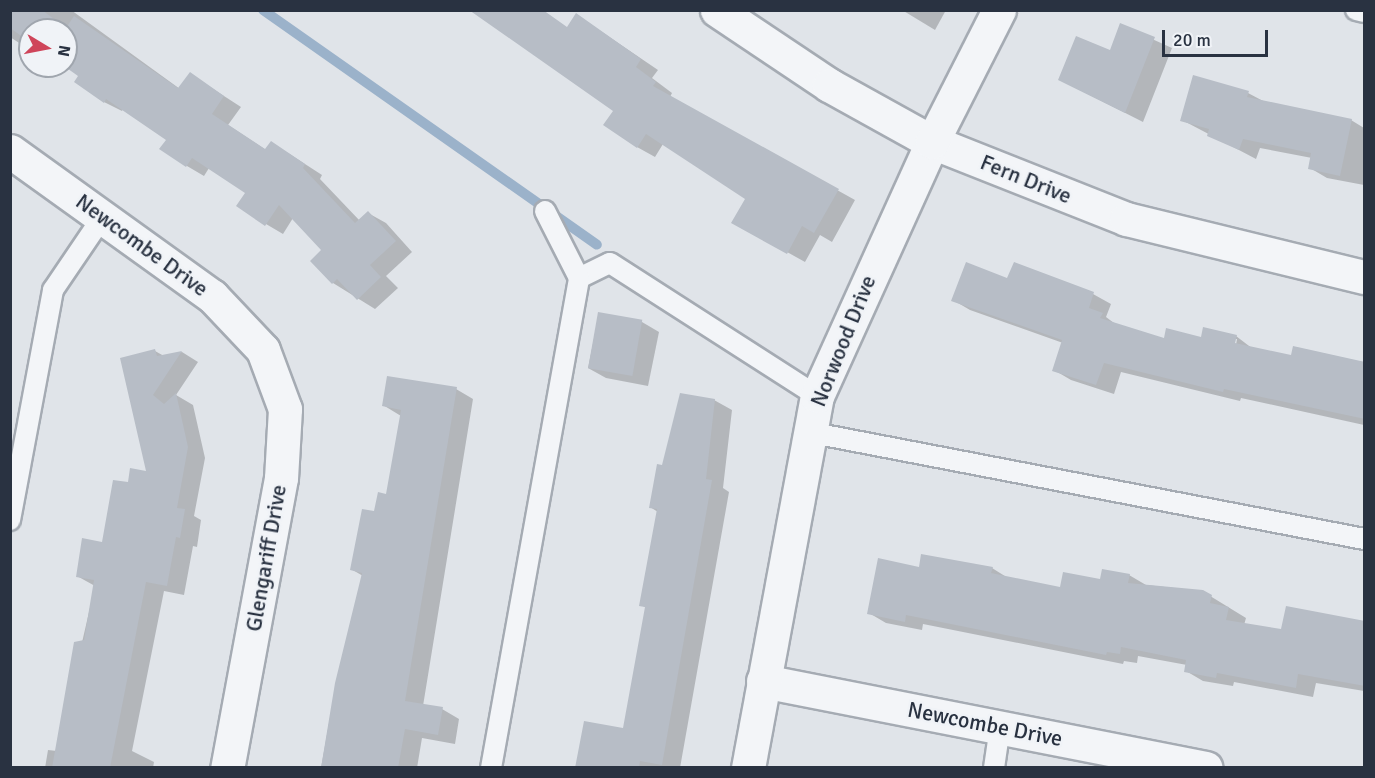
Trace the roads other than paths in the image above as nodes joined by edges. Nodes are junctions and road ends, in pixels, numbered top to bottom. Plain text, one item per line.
1 (717, 10) edge
2 (999, 10) edge
3 (1356, 10) edge
4 (1365, 12) edge
5 (932, 142) junction
6 (10, 151) edge
7 (544, 211) dead end
8 (104, 216) junction
9 (1365, 277) edge
10 (579, 278) junction
11 (263, 350) joint
12 (817, 396) junction
13 (808, 432) junction
14 (10, 520) edge
15 (1365, 539) edge
16 (764, 681) junction
17 (1000, 727) junction
18 (227, 768) edge
19 (490, 768) edge
20 (748, 768) edge
21 (994, 768) edge
22 (1206, 768) edge

1 - 5 street, Fern Drive
2 - 5 street, Norwood Drive
3 - 4 lane
5 - 9 street, Fern Drive
5 - 12 street, Norwood Drive
6 - 8 street, Newcombe Drive
7 - 10 lane
8 - 11 street, Newcombe Drive
8 - 14 lane
10 - 12 lane
10 - 19 lane
11 - 18 street, Glengariff Drive
12 - 13 street, Norwood Drive
13 - 15 lane
13 - 16 street, Norwood Drive
16 - 17 street, Newcombe Drive
16 - 20 street, Norwood Drive
17 - 21 lane
17 - 22 street, Newcombe Drive

